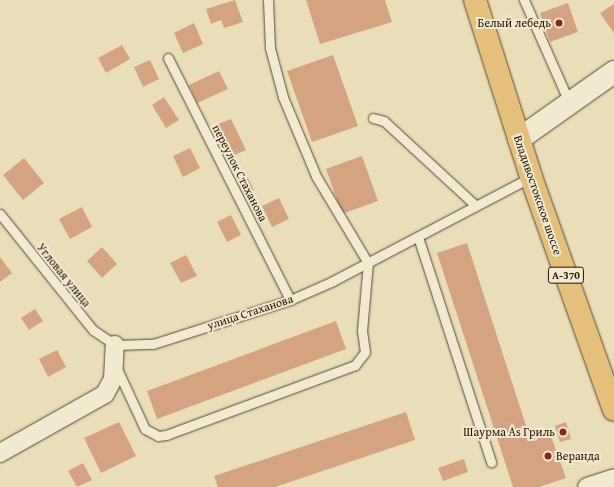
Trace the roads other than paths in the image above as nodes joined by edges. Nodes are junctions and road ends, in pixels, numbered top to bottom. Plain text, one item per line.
1 (268, 0) edge
2 (475, 0) edge
3 (524, 0) edge
4 (168, 58) dead end
5 (614, 72) edge
6 (569, 102) junction
7 (373, 118) dead end
8 (519, 139) junction
9 (531, 177) junction
10 (476, 206) junction
11 (0, 214) edge
12 (418, 237) junction
13 (368, 263) junction
14 (290, 300) junction
15 (115, 345) junction
16 (115, 365) junction
17 (614, 410) edge
18 (0, 453) edge
19 (492, 462) dead end
20 (614, 478) edge
21 (587, 487) edge

1 - 13 lane
2 - 8 highway, Владивостокское шоссе / А-370
3 - 6 lane
4 - 14 lane, переулок Стаханова
5 - 6 street
6 - 8 street
7 - 10 lane
8 - 9 highway, Владивостокское шоссе / А-370
9 - 10 lane, улица Стаханова
9 - 17 highway, Владивостокское шоссе / А-370
10 - 12 lane, улица Стаханова
11 - 15 lane, Угловая улица
12 - 13 lane, улица Стаханова
12 - 19 lane
13 - 14 lane, улица Стаханова
13 - 16 lane
14 - 15 lane, улица Стаханова
15 - 16 street
16 - 18 street
20 - 21 street

